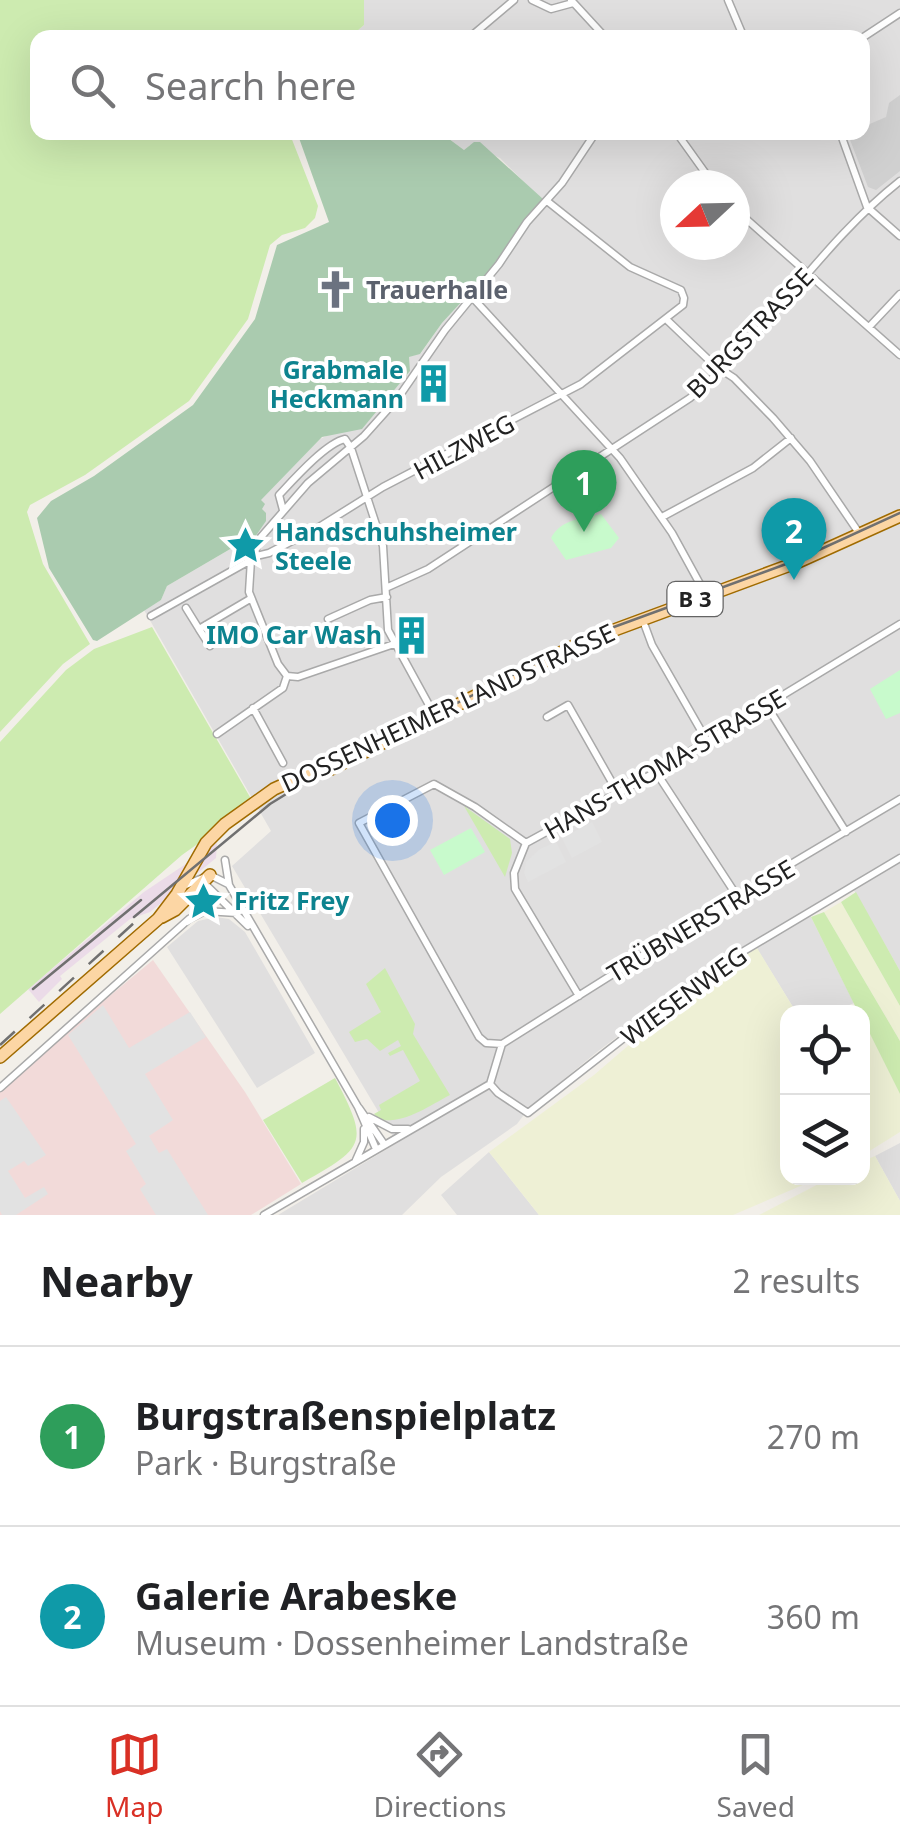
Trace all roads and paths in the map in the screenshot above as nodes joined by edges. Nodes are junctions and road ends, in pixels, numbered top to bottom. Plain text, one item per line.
1 (514, 0) edge
2 (532, 0) edge
3 (728, 0) edge
4 (572, 2) edge
5 (900, 14) edge
6 (478, 30) edge
7 (598, 30) edge
8 (741, 30) edge
9 (870, 33) edge
10 (590, 140) edge
11 (682, 140) edge
12 (843, 140) edge
13 (703, 170) edge
14 (900, 181) edge
15 (547, 201) junction
16 (867, 207) junction
17 (750, 222) edge
18 (900, 236) edge
19 (808, 273) junction
20 (900, 294) edge
21 (472, 298) junction
22 (667, 320) junction
23 (869, 326) junction
24 (900, 355) edge
25 (721, 370) junction
26 (563, 394) junction
27 (791, 438) junction
28 (351, 448) junction
29 (613, 449) junction
30 (368, 498) junction
31 (283, 510) junction
32 (900, 516) edge
33 (662, 517) junction
34 (860, 535) junction
35 (251, 558) junction
36 (388, 588) junction
37 (706, 595) junction
38 (388, 597) junction
39 (250, 599) junction
40 (186, 608) dead end
41 (151, 616) dead end
42 (328, 619) dead end
43 (900, 624) edge
44 (646, 626) dead end
45 (200, 629) junction
46 (394, 644) junction
47 (210, 646) dead end
48 (288, 676) junction
49 (767, 706) junction
50 (253, 708) junction
51 (435, 716) junction
52 (546, 717) dead end
53 (217, 734) dead end
54 (707, 741) junction
55 (283, 763) dead end
56 (656, 772) junction
57 (618, 793) junction
58 (900, 799) edge
59 (225, 824) junction
60 (846, 832) junction
61 (526, 843) junction
62 (900, 858) edge
63 (225, 860) dead end
64 (206, 881) junction
65 (229, 885) junction
66 (180, 889) junction
67 (737, 896) junction
68 (205, 911) junction
69 (237, 913) junction
70 (158, 919) junction
71 (252, 930) junction
72 (580, 996) junction
73 (502, 1044) junction
74 (0, 1057) edge
75 (490, 1084) junction
76 (0, 1088) edge
77 (366, 1120) junction
78 (410, 1129) junction
79 (384, 1144) junction
80 (376, 1149) junction
81 (356, 1160) junction
82 (264, 1215) edge

1 - 6 street
2 - 4 street
3 - 8 street
4 - 7 street
5 - 9 street
10 - 15 street
11 - 13 street
12 - 16 street
14 - 16 street, BURGSTRASSE
15 - 21 street
15 - 22 street
16 - 18 street
16 - 19 street, BURGSTRASSE
17 - 19 street
19 - 23 street
19 - 25 street, BURGSTRASSE
20 - 23 street
21 - 26 street
21 - 28 street
22 - 25 street
22 - 26 street, HILZWEG
23 - 24 street
25 - 27 street
25 - 29 street, BURGSTRASSE
26 - 29 street
26 - 30 street, HILZWEG
27 - 33 street
27 - 34 street
28 - 30 street
28 - 31 street
28 - 31 street
29 - 33 street
29 - 36 street, BURGSTRASSE
30 - 35 street, HILZWEG
30 - 36 street
31 - 35 street
32 - 34 main road, DOSSENHEIMER LANDSTRASSE / B 3
33 - 37 street
34 - 37 main road, DOSSENHEIMER LANDSTRASSE / B 3
35 - 39 street
35 - 41 street, HILZWEG
36 - 38 street
37 - 51 main road, DOSSENHEIMER LANDSTRASSE / B 3
38 - 42 street
38 - 46 street
39 - 45 street
39 - 48 street
40 - 45 street
43 - 49 street, HANS-THOMA-STRASSE
44 - 54 street
45 - 47 street
46 - 48 street
46 - 51 street
48 - 50 street
49 - 54 street, HANS-THOMA-STRASSE
49 - 60 street
50 - 53 street
50 - 55 street
51 - 59 main road, DOSSENHEIMER LANDSTRASSE / B 3
52 - 57 street
54 - 56 street, HANS-THOMA-STRASSE
56 - 57 street, HANS-THOMA-STRASSE
56 - 67 street
57 - 61 street, HANS-THOMA-STRASSE
58 - 60 street, TRÜBNERSTRASSE
59 - 64 main road, DOSSENHEIMER LANDSTRASSE / B 3
59 - 66 main road, DOSSENHEIMER LANDSTRASSE / B 3
60 - 67 street, TRÜBNERSTRASSE
61 - 72 street, HANS-THOMA-STRASSE
61 - 73 street
62 - 75 street, WIESENWEG
63 - 65 street
64 - 65 street
64 - 66 street, DOSSENHEIMER LANDSTRASSE
64 - 68 street
64 - 69 street
64 - 70 main road, DOSSENHEIMER LANDSTRASSE / B 3
65 - 71 street
66 - 70 main road, DOSSENHEIMER LANDSTRASSE / B 3
67 - 72 street, TRÜBNERSTRASSE
68 - 69 street
68 - 76 street
69 - 71 street
70 - 74 main road, DOSSENHEIMER LANDSTRASSE / B 3
71 - 77 street
72 - 73 street, TRÜBNERSTRASSE
73 - 75 street
75 - 78 street
77 - 78 street
77 - 79 street
77 - 80 street
77 - 81 street
78 - 79 street
79 - 80 street
80 - 81 street
81 - 82 street

